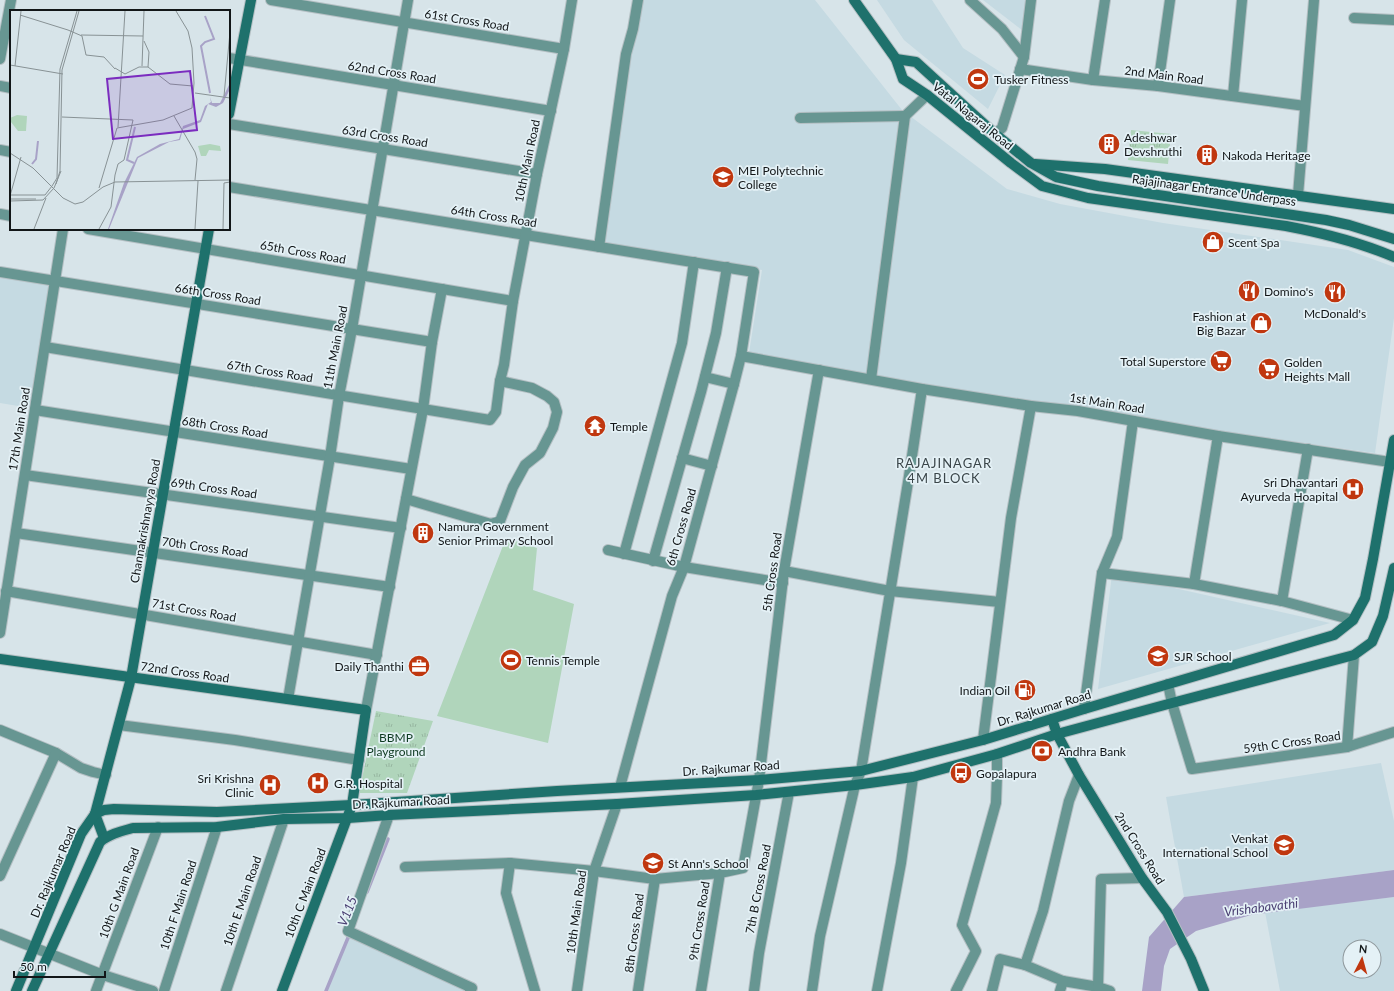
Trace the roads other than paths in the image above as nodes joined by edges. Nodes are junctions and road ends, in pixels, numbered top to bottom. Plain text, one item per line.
1 (11, 0) edge
2 (251, 0) edge
3 (272, 0) edge
4 (408, 0) edge
5 (572, 0) edge
6 (638, 0) edge
7 (854, 0) edge
8 (970, 0) edge
9 (1031, 0) edge
10 (1105, 0) edge
11 (1170, 0) edge
12 (1242, 0) edge
13 (1314, 0) edge
14 (1354, 18) dead end
15 (1394, 20) edge
16 (6, 21) edge
17 (404, 22) junction
18 (564, 49) junction
19 (1024, 57) junction
20 (230, 58) edge
21 (0, 59) edge
22 (896, 59) junction
23 (239, 60) junction
24 (1020, 69) junction
25 (1093, 80) junction
26 (394, 85) junction
27 (0, 86) edge
28 (1158, 86) junction
29 (10, 88) edge
30 (927, 95) junction
31 (1233, 96) junction
32 (1305, 106) junction
33 (230, 109) edge
34 (551, 111) junction
35 (905, 116) junction
36 (800, 118) dead end
37 (230, 124) edge
38 (995, 134) junction
39 (383, 148) junction
40 (0, 150) edge
41 (10, 152) edge
42 (1031, 163) junction
43 (537, 174) junction
44 (230, 187) edge
45 (1298, 195) junction
46 (1394, 209) edge
47 (372, 210) junction
48 (0, 214) edge
49 (10, 216) edge
50 (63, 230) edge
51 (94, 230) edge
52 (209, 230) edge
53 (525, 235) junction
54 (1394, 239) edge
55 (599, 247) junction
56 (206, 249) junction
57 (1394, 257) edge
58 (694, 262) junction
59 (727, 267) junction
60 (0, 272) edge
61 (754, 272) joint
62 (361, 275) junction
63 (55, 281) junction
64 (442, 289) junction
65 (513, 301) junction
66 (196, 304) junction
67 (352, 329) junction
68 (432, 342) junction
69 (45, 347) junction
70 (741, 356) junction
71 (184, 370) junction
72 (819, 370) junction
73 (705, 377) junction
74 (871, 379) junction
75 (500, 381) junction
76 (734, 384) junction
77 (922, 389) junction
78 (339, 396) junction
79 (1031, 406) junction
80 (422, 409) junction
81 (35, 410) junction
82 (490, 420) joint
83 (1133, 421) junction
84 (174, 432) junction
85 (1218, 436) junction
86 (1394, 440) edge
87 (1308, 449) junction
88 (330, 457) junction
89 (682, 458) junction
90 (1390, 462) junction
91 (712, 466) junction
92 (411, 470) junction
93 (25, 475) junction
94 (163, 494) junction
95 (406, 499) junction
96 (320, 516) junction
97 (400, 528) junction
98 (16, 533) junction
99 (608, 550) dead end
100 (153, 553) junction
101 (624, 554) junction
102 (653, 561) junction
103 (684, 567) junction
104 (1394, 568) edge
105 (784, 571) junction
106 (1102, 573) junction
107 (310, 575) junction
108 (783, 583) junction
109 (1194, 584) junction
110 (390, 587) junction
111 (6, 591) junction
112 (890, 591) junction
113 (1282, 601) junction
114 (1000, 602) junction
115 (142, 614) junction
116 (1353, 620) junction
117 (0, 633) edge
118 (298, 641) junction
119 (378, 655) junction
120 (1354, 655) junction
121 (0, 659) edge
122 (131, 678) junction
123 (1168, 684) junction
124 (288, 699) junction
125 (1172, 703) junction
126 (1084, 709) junction
127 (366, 710) junction
128 (1052, 719) junction
129 (119, 725) junction
130 (0, 730) edge
131 (1394, 732) edge
132 (1057, 734) junction
133 (983, 740) junction
134 (1347, 747) junction
135 (56, 753) junction
136 (997, 754) junction
137 (359, 760) junction
138 (861, 771) junction
139 (106, 774) junction
140 (1080, 775) junction
141 (913, 777) junction
142 (759, 780) junction
143 (855, 785) junction
144 (620, 787) junction
145 (789, 792) junction
146 (756, 795) junction
147 (617, 804) junction
148 (352, 805) junction
149 (95, 814) junction
150 (389, 815) junction
151 (348, 818) junction
152 (284, 819) junction
153 (158, 827) junction
154 (217, 827) junction
155 (104, 838) junction
156 (510, 863) junction
157 (405, 867) dead end
158 (594, 871) junction
159 (720, 873) junction
160 (0, 876) edge
161 (1142, 878) junction
162 (655, 879) junction
163 (0, 934) edge
164 (35, 948) junction
165 (48, 954) junction
166 (1025, 965) junction
167 (103, 976) junction
168 (1062, 986) edge
169 (1098, 986) junction
170 (473, 990) edge
171 (16, 991) edge
172 (32, 991) edge
173 (96, 991) edge
174 (153, 991) edge
175 (164, 991) edge
176 (226, 991) edge
177 (282, 991) edge
178 (534, 991) edge
179 (577, 991) edge
180 (638, 991) edge
181 (701, 991) edge
182 (754, 991) edge
183 (812, 991) edge
184 (877, 991) edge
185 (956, 991) edge
186 (992, 991) edge
187 (1110, 991) edge
188 (1204, 991) edge

1 - 16 street
2 - 23 main road
3 - 17 street, 61st Cross Road
4 - 17 street, 11th Main Road
5 - 18 street, 10th Main Road
6 - 55 street
7 - 22 main road, Vatal Nagaraj Road
8 - 19 street
9 - 19 street
10 - 25 street
11 - 28 street
12 - 31 street
13 - 32 street
14 - 15 street
16 - 21 street
17 - 18 street, 61st Cross Road
17 - 26 street, 11th Main Road
18 - 34 street, 10th Main Road
19 - 24 street
20 - 23 street, 62nd Cross Road
22 - 30 main road, Vatal Nagaraj Road
22 - 38 main road, Vatal Nagaraj Road
23 - 26 street, 62nd Cross Road
23 - 33 main road
24 - 25 street, 2nd Main Road
24 - 38 street
25 - 28 street, 2nd Main Road
26 - 34 street, 62nd Cross Road
26 - 39 street, 11th Main Road
27 - 29 street
28 - 31 street, 2nd Main Road
30 - 35 street
30 - 57 main road, Vatal Nagaraj Road
31 - 32 street, 2nd Main Road
32 - 45 street
34 - 43 street, 10th Main Road
35 - 36 street
35 - 74 street
37 - 39 street, 63rd Cross Road
38 - 42 main road, Vatal Nagaraj Road
39 - 43 street, 63rd Cross Road
39 - 47 street, 11th Main Road
40 - 41 street
42 - 45 main road
42 - 54 main road, Rajajinagar Entrance Underpass
43 - 53 street, 10th Main Road
44 - 47 street, 64th Cross Road
45 - 46 main road
47 - 53 street, 64th Cross Road
47 - 62 street, 11th Main Road
48 - 49 street
50 - 63 street, 17th Main Road
51 - 56 street, 65th Cross Road
52 - 56 main road, Channakrishnayya Road
53 - 55 street, 64th Cross Road
53 - 65 street, 10th Main Road
55 - 58 street, 64th Cross Road
56 - 62 street, 65th Cross Road
56 - 66 main road, Channakrishnayya Road
58 - 59 street, 64th Cross Road
58 - 101 street
59 - 61 street, 64th Cross Road
59 - 73 street
60 - 63 street, 66th Cross Road
61 - 70 street, 6th Cross Road
62 - 64 street, 65th Cross Road
62 - 67 street, 11th Main Road
63 - 66 street, 66th Cross Road
63 - 69 street, 17th Main Road
64 - 65 street, 65th Cross Road
64 - 68 street
65 - 75 street, 10th Main Road
66 - 67 street, 66th Cross Road
66 - 71 main road, Channakrishnayya Road
67 - 68 street, 66th Cross Road
67 - 78 street, 11th Main Road
68 - 80 street
69 - 71 street, 67th Cross Road
69 - 81 street, 17th Main Road
70 - 72 street, 1st Main Road
70 - 76 street, 6th Cross Road
71 - 78 street, 67th Cross Road
71 - 84 main road, Channakrishnayya Road
72 - 74 street, 1st Main Road
72 - 105 street, 5th Cross Road
73 - 76 street
73 - 89 street
74 - 77 street, 1st Main Road
75 - 82 street, 10th Main Road
75 - 95 street
76 - 91 street, 6th Cross Road
77 - 79 street, 1st Main Road
77 - 112 street
78 - 80 street, 67th Cross Road
78 - 88 street, 11th Main Road
79 - 83 street, 1st Main Road
79 - 114 street
80 - 82 street, 67th Cross Road
80 - 92 street
81 - 84 street, 68th Cross Road
81 - 93 street, 17th Main Road
83 - 85 street, 1st Main Road
83 - 106 street
84 - 88 street, 68th Cross Road
84 - 94 main road, Channakrishnayya Road
85 - 87 street, 1st Main Road
85 - 109 street
86 - 90 main road, Dr. Rajkumar Road
87 - 90 street, 1st Main Road
87 - 113 street
88 - 92 street, 68th Cross Road
88 - 96 street, 11th Main Road
89 - 91 street
89 - 102 street
90 - 116 main road, Dr. Rajkumar Road
91 - 103 street, 6th Cross Road
92 - 95 street
93 - 94 street, 69th Cross Road
93 - 98 street, 17th Main Road
94 - 96 street, 69th Cross Road
94 - 100 main road, Channakrishnayya Road
95 - 97 street
96 - 97 street, 69th Cross Road
96 - 107 street, 11th Main Road
97 - 110 street
98 - 100 street, 70th Cross Road
98 - 111 street, 17th Main Road
99 - 101 street
100 - 107 street, 70th Cross Road
100 - 115 main road, Channakrishnayya Road
101 - 102 street
102 - 103 street
103 - 108 street
103 - 144 street, 6th Cross Road
104 - 120 main road, Dr. Rajkumar Road
105 - 108 street, 5th Cross Road
105 - 112 street
106 - 109 street
106 - 126 street
107 - 110 street, 70th Cross Road
107 - 118 street, 11th Main Road
108 - 142 street, 5th Cross Road
109 - 113 street
110 - 119 street
111 - 115 street, 71st Cross Road
111 - 117 street, 17th Main Road
112 - 114 street
112 - 138 street
113 - 116 street
114 - 133 street
115 - 118 street, 71st Cross Road
115 - 122 main road, Channakrishnayya Road
116 - 123 main road, Dr. Rajkumar Road
118 - 119 street, 71st Cross Road
118 - 124 street, 11th Main Road
119 - 127 street
120 - 125 main road, Dr. Rajkumar Road
120 - 134 street
121 - 122 main road, 72nd Cross Road
122 - 124 main road, 72nd Cross Road
122 - 129 main road, Channakrishnayya Road
123 - 125 street
123 - 126 main road, Dr. Rajkumar Road
124 - 127 main road, 72nd Cross Road
125 - 132 main road, Dr. Rajkumar Road
125 - 134 street, 59th C Cross Road
126 - 128 main road, Dr. Rajkumar Road
127 - 137 main road, 10th C Main Road
128 - 132 main road, 2nd Cross Road
128 - 133 main road, Dr. Rajkumar Road
129 - 137 street
129 - 139 main road, Channakrishnayya Road
130 - 135 street
131 - 134 street, 59th C Cross Road
132 - 136 main road, Dr. Rajkumar Road
132 - 140 main road, 2nd Cross Road
133 - 138 main road, Dr. Rajkumar Road
135 - 139 street
135 - 160 street
136 - 141 main road, Dr. Rajkumar Road
136 - 185 street
137 - 148 main road, 10th C Main Road
138 - 142 main road, Dr. Rajkumar Road
138 - 143 street
139 - 149 main road, Channakrishnayya Road
140 - 161 main road, 2nd Cross Road
140 - 166 street
141 - 143 main road, Dr. Rajkumar Road
141 - 184 street
142 - 144 main road, Dr. Rajkumar Road
142 - 146 street, 9th Cross Road
143 - 145 main road, Dr. Rajkumar Road
143 - 183 street
144 - 148 main road, Dr. Rajkumar Road
145 - 146 main road, Dr. Rajkumar Road
145 - 182 street, 7th B Cross Road
146 - 147 main road, Dr. Rajkumar Road
146 - 159 street, 9th Cross Road
147 - 150 main road, Dr. Rajkumar Road
147 - 158 street, 10th Main Road
148 - 149 main road, Dr. Rajkumar Road
148 - 151 main road, 10th C Main Road
149 - 155 main road
149 - 164 main road, Dr. Rajkumar Road
150 - 151 main road, Dr. Rajkumar Road
150 - 170 street
151 - 152 main road, Dr. Rajkumar Road
151 - 177 main road, 10th C Main Road
152 - 154 main road, Dr. Rajkumar Road
152 - 176 street, 10th E Main Road
153 - 154 main road, Dr. Rajkumar Road
153 - 155 main road, Dr. Rajkumar Road
153 - 167 street, 10th G Main Road
154 - 175 street, 10th F Main Road
155 - 165 main road
156 - 157 street
156 - 158 street
156 - 178 street
158 - 162 street
158 - 179 street, 10th Main Road
159 - 162 street
159 - 181 street, 9th Cross Road
161 - 169 street
161 - 188 main road, 2nd Cross Road
162 - 180 street, 8th Cross Road
163 - 164 street
164 - 165 street
164 - 171 main road, Dr. Rajkumar Road
165 - 167 street
165 - 172 main road
166 - 168 street
166 - 186 street
167 - 173 street, 10th G Main Road
167 - 174 street
168 - 169 street
169 - 187 street

